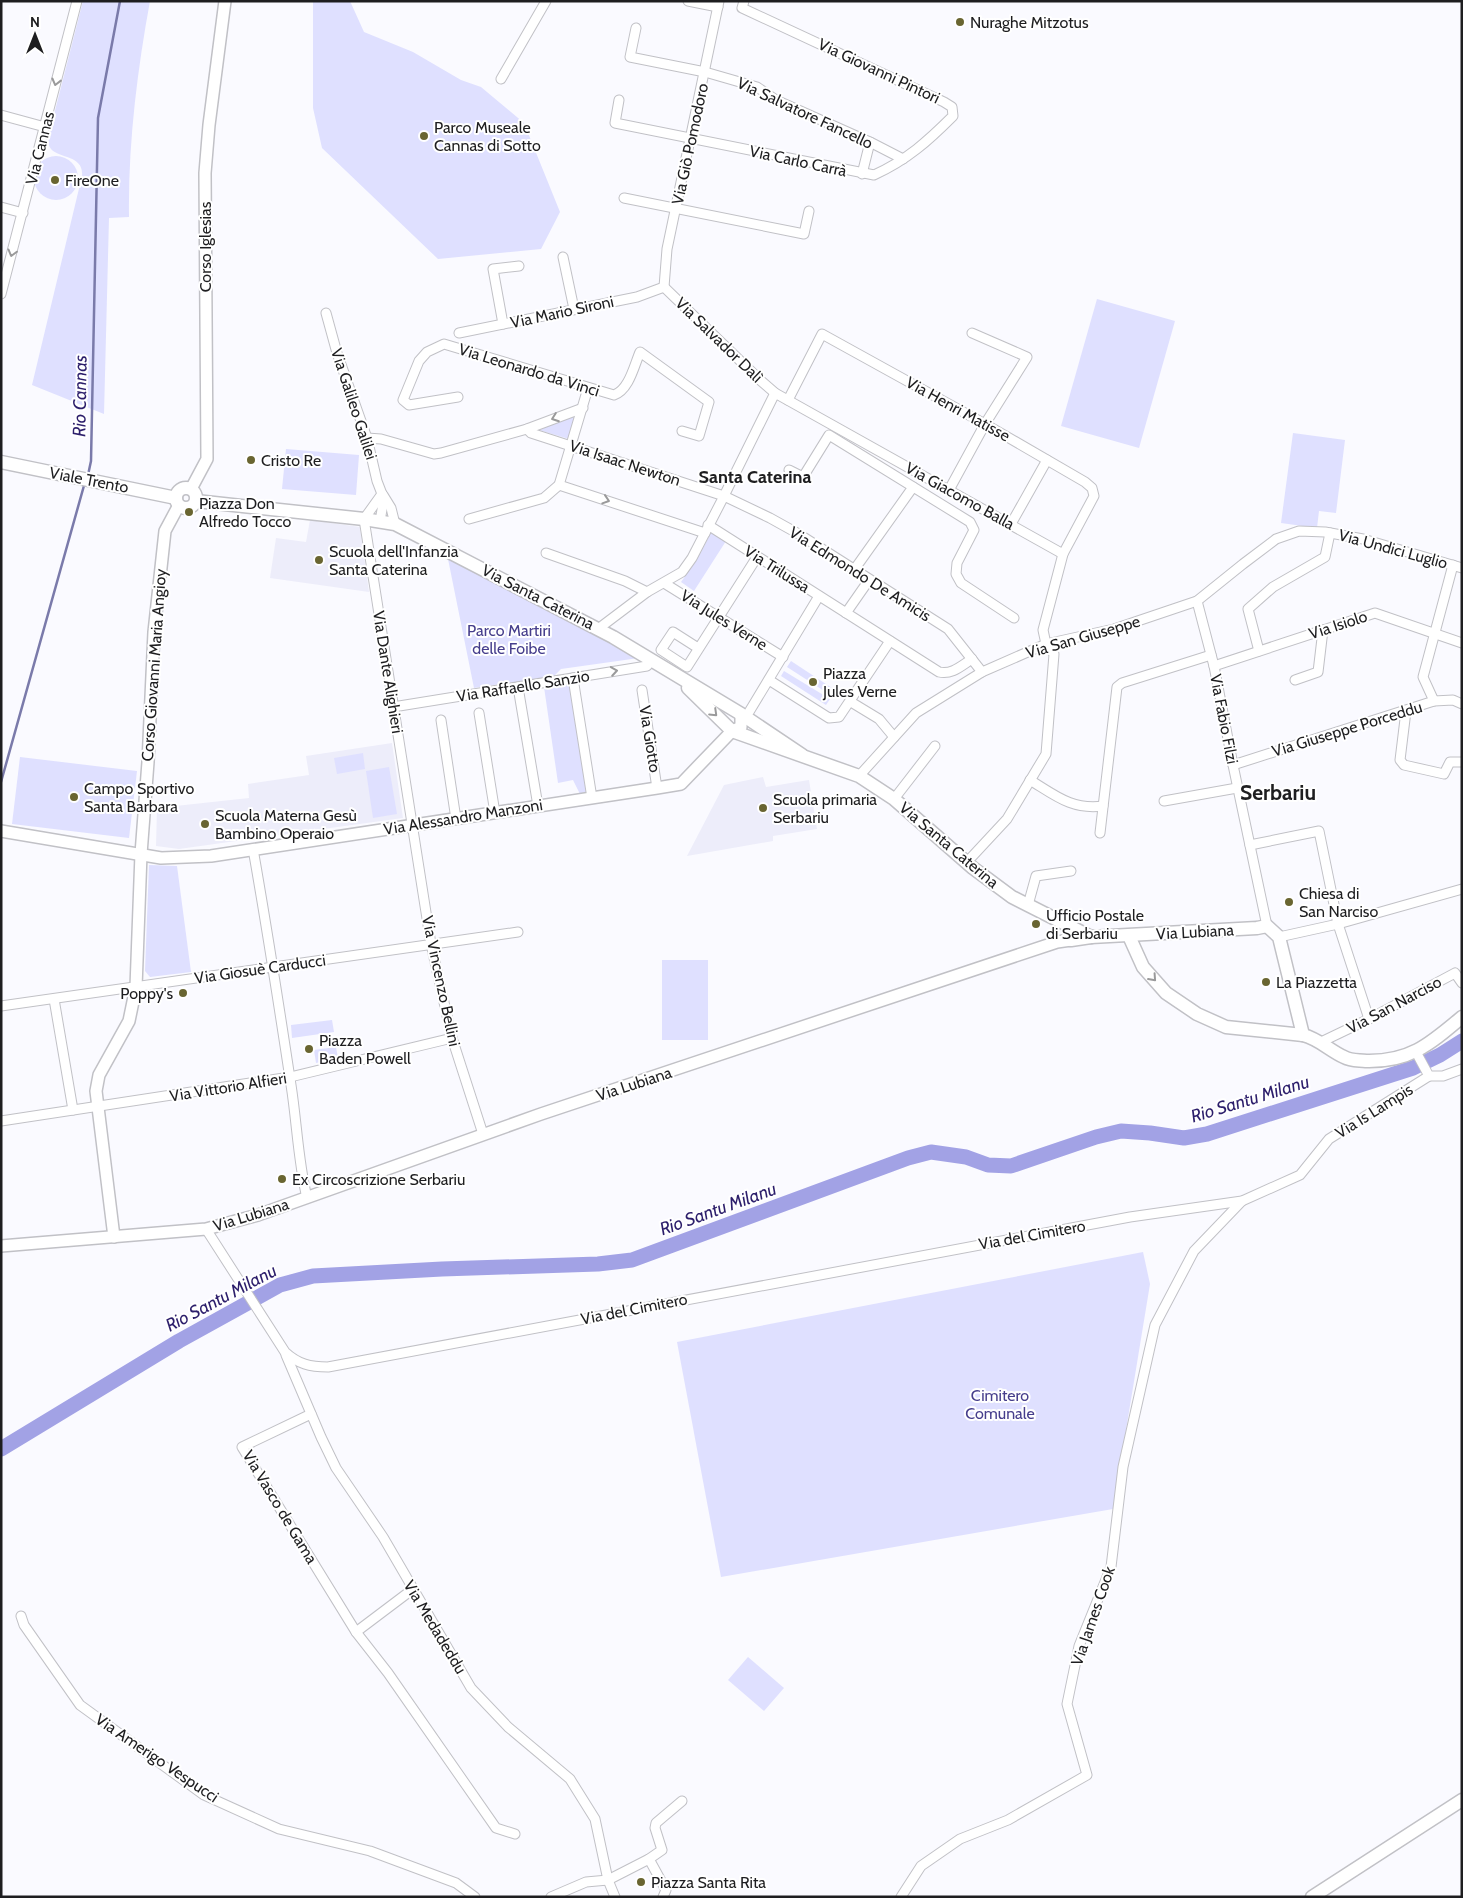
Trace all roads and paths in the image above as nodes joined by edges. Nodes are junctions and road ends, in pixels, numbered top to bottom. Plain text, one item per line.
1 (77, 1) edge
2 (225, 1) edge
3 (546, 1) edge
4 (688, 1) edge
5 (744, 1) edge
6 (718, 4) edge
7 (636, 28) dead end
8 (705, 72) junction
9 (501, 79) dead end
10 (619, 100) dead end
11 (1, 115) edge
12 (45, 126) junction
13 (691, 138) junction
14 (870, 142) junction
15 (903, 160) junction
16 (862, 174) junction
17 (624, 198) dead end
18 (1, 207) edge
19 (676, 208) junction
20 (809, 211) dead end
21 (23, 213) junction
22 (563, 257) dead end
23 (519, 266) dead end
24 (664, 287) junction
25 (1, 294) edge
26 (574, 310) junction
27 (326, 313) dead end
28 (503, 324) junction
29 (972, 332) dead end
30 (459, 333) dead end
31 (588, 388) junction
32 (775, 393) junction
33 (458, 397) dead end
34 (788, 400) junction
35 (583, 408) junction
36 (985, 424) junction
37 (527, 428) junction
38 (682, 431) dead end
39 (367, 438) junction
40 (572, 446) junction
41 (1048, 460) junction
42 (1, 462) edge
43 (789, 470) dead end
44 (559, 485) junction
45 (913, 487) junction
46 (949, 490) junction
47 (382, 494) junction
48 (193, 495) junction
49 (724, 496) junction
50 (178, 502) junction
51 (364, 518) junction
52 (469, 519) dead end
53 (380, 521) junction
54 (395, 524) junction
55 (1010, 524) junction
56 (706, 529) junction
57 (1330, 533) junction
58 (546, 554) dead end
59 (1063, 554) junction
60 (757, 557) junction
61 (1457, 566) edge
62 (854, 570) junction
63 (869, 580) junction
64 (664, 583) junction
65 (647, 592) junction
66 (819, 596) junction
67 (1197, 601) junction
68 (846, 613) junction
69 (718, 616) junction
70 (1014, 618) dead end
71 (598, 629) junction
72 (1323, 630) junction
73 (1435, 633) junction
74 (890, 641) junction
75 (1462, 643) edge
76 (1046, 644) junction
77 (698, 648) dead end
78 (1260, 650) junction
79 (1211, 655) junction
80 (783, 657) junction
81 (972, 659) junction
82 (651, 661) junction
83 (1214, 666) junction
84 (670, 671) junction
85 (982, 672) junction
86 (573, 678) junction
87 (769, 680) junction
88 (1295, 680) dead end
89 (518, 686) junction
90 (642, 690) dead end
91 (1434, 701) junction
92 (851, 702) junction
93 (1462, 704) edge
94 (393, 707) junction
95 (1406, 711) junction
96 (479, 713) dead end
97 (745, 713) junction
98 (440, 720) dead end
99 (732, 730) junction
100 (894, 737) junction
101 (935, 746) dead end
102 (802, 755) junction
103 (1462, 762) edge
104 (1232, 765) junction
105 (859, 776) junction
106 (1030, 780) junction
107 (657, 788) junction
108 (1237, 788) junction
109 (592, 798) junction
110 (894, 799) junction
111 (1164, 801) dead end
112 (538, 806) junction
113 (1103, 806) junction
114 (495, 813) junction
115 (456, 819) junction
116 (413, 825) junction
117 (2, 831) edge
118 (1100, 833) dead end
119 (1250, 844) junction
120 (253, 849) junction
121 (141, 854) junction
122 (967, 862) junction
123 (1071, 871) dead end
124 (1462, 889) edge
125 (1028, 905) junction
126 (1338, 924) junction
127 (1068, 925) junction
128 (1267, 926) junction
129 (518, 932) dead end
130 (1129, 936) junction
131 (1091, 937) junction
132 (1279, 937) junction
133 (1071, 940) junction
134 (431, 944) junction
135 (274, 968) junction
136 (1462, 983) edge
137 (136, 987) junction
138 (54, 999) junction
139 (1, 1006) edge
140 (1462, 1017) edge
141 (1369, 1019) junction
142 (1303, 1035) junction
143 (452, 1038) junction
144 (1322, 1042) junction
145 (1417, 1055) junction
146 (1462, 1069) edge
147 (1427, 1074) junction
148 (290, 1078) junction
149 (97, 1107) junction
150 (74, 1110) junction
151 (1, 1120) edge
152 (483, 1134) junction
153 (307, 1198) junction
154 (1242, 1201) junction
155 (1130, 1217) joint
156 (206, 1229) junction
157 (114, 1237) junction
158 (1, 1246) edge
159 (284, 1352) junction
160 (311, 1414) junction
161 (413, 1590) junction
162 (21, 1616) dead end
163 (356, 1632) junction
164 (1462, 1800) edge
165 (682, 1801) dead end
166 (514, 1834) dead end
167 (649, 1859) junction
168 (608, 1880) junction
169 (475, 1897) edge
170 (550, 1897) edge
171 (615, 1897) edge
172 (663, 1897) edge
173 (901, 1897) edge
174 (1312, 1897) edge

1 -> 12 street, Via Cannas
2 - 48 street, Corso Iglesias
3 - 9 street
4 - 6 street
5 - 15 street, Via Giovanni Pintori
6 - 8 street, Via Giò Pomodoro
7 - 8 street, Via Salvatore Fancello
8 - 13 street, Via Giò Pomodoro
8 - 14 street, Via Salvatore Fancello
10 - 13 street, Via Carlo Carrà
11 - 12 street
12 - 21 street, Via Cannas
13 - 16 street, Via Carlo Carrà
13 - 19 street, Via Giò Pomodoro
14 - 15 street, Via Salvatore Fancello
14 - 16 street
15 - 16 street, Via Carlo Carrà
17 - 19 street
18 - 21 street
19 - 20 street
19 - 24 street, Via Giò Pomodoro
21 -> 25 street, Via Cannas
22 - 26 street
23 - 28 street
24 - 26 street, Via Mario Sironi
24 - 32 street, Via Salvador Dalì
26 - 28 street, Via Mario Sironi
27 - 39 street, Via Galileo Galilei
28 - 30 street, Via Mario Sironi
29 - 36 street
31 - 33 street, Via Leonardo da Vinci
31 - 35 street
31 - 38 street, Via Leonardo da Vinci
32 - 34 street, Via Giacomo Balla
32 - 49 street
34 - 36 street, Via Henri Matisse
34 - 46 street, Via Giacomo Balla
35 -> 37 street
35 - 40 street
36 - 41 street, Via Henri Matisse
36 - 46 street
37 - 39 street
37 - 40 street, Via Isaac Newton
39 - 47 street, Via Galileo Galilei
40 - 44 street
40 - 49 street, Via Isaac Newton
41 - 55 street
41 - 59 street, Via Henri Matisse
42 - 50 main road, Viale Trento
43 - 45 street
44 - 52 street
44 -> 56 street, Via Trilussa
45 - 62 street
45 - 70 street
46 - 55 street, Via Giacomo Balla
47 - 51 street
47 - 53 street, Via Galileo Galilei
47 - 54 street, Via Galileo Galilei
48 - 50 main road
48 - 51 main road, Via Santa Caterina
49 - 56 street
49 - 62 street, Via Edmondo De Amicis
50 - 121 street, Corso Giovanni Maria Angioy
51 - 53 main road, Via Santa Caterina
51 - 94 street, Via Dante Alighieri
53 - 54 main road, Via Santa Caterina
54 - 71 main road, Via Santa Caterina
55 - 59 street, Via Giacomo Balla
56 - 60 street, Via Trilussa
56 - 64 street
57 - 61 street, Via Undici Luglio
57 - 67 street, Via Undici Luglio
57 - 78 street
58 - 65 street
59 - 76 street
60 - 66 street, Via Trilussa
60 - 69 street
61 - 73 street
62 - 63 street, Via Edmondo De Amicis
63 - 68 street
63 - 81 street, Via Edmondo De Amicis
64 - 65 street
64 - 69 street, Via Jules Verne
65 - 71 street
66 - 68 street, Via Trilussa
66 - 80 street
67 - 76 street, Via San Giuseppe
67 - 79 street, Via Fabio Filzi
68 - 74 street, Via Trilussa
69 - 77 street
69 - 80 street, Via Jules Verne
71 - 82 main road, Via Santa Caterina
72 - 73 street, Via Isiolo
72 - 78 street, Via Isiolo
72 - 88 street
73 - 75 street, Via Isiolo
73 - 91 street
74 - 81 street, Via Trilussa
74 - 92 street
76 - 85 street, Via San Giuseppe
76 - 106 street
78 - 83 street, Via Isiolo
79 - 83 street, Via Fabio Filzi
79 - 113 street
80 - 87 street
81 - 85 street, Via Edmondo De Amicis
82 - 84 main road, Via Santa Caterina
86 -> 82 street, Via Raffaello Sanzio
83 - 104 street, Via Fabio Filzi
84 - 97 main road, Via Santa Caterina
84 -> 99 main road, Via Santa Caterina
85 - 100 street, Via San Giuseppe
86 - 89 street, Via Raffaello Sanzio
86 - 109 street
87 - 92 street
87 - 97 street
89 - 94 street, Via Raffaello Sanzio
89 - 112 street
90 - 107 street, Via Giotto
91 - 93 street, Via Giuseppe Porceddu
91 - 95 street, Via Giuseppe Porceddu
92 - 100 street
94 - 116 street, Via Dante Alighieri
95 - 103 street
95 - 104 street, Via Giuseppe Porceddu
96 - 114 street
97 - 99 street
97 - 102 main road, Via Santa Caterina
98 - 115 street
99 - 102 main road, Via Santa Caterina
99 - 107 street, Via Alessandro Manzoni
100 - 105 street, Via San Giuseppe
101 - 110 street
102 - 105 main road, Via Santa Caterina
104 - 108 street, Via Fabio Filzi
105 - 110 main road, Via Santa Caterina
106 - 113 street
106 - 122 street
107 - 109 street, Via Alessandro Manzoni
108 - 111 street
108 - 119 street, Via Fabio Filzi
109 - 112 street, Via Alessandro Manzoni
110 - 122 main road, Via Santa Caterina
112 - 114 street, Via Alessandro Manzoni
113 - 118 street
114 - 115 street, Via Alessandro Manzoni
115 - 116 street, Via Alessandro Manzoni
116 - 120 street, Via Alessandro Manzoni
116 - 134 street, Via Vincenzo Bellini
117 - 121 street, Via Alessandro Manzoni
119 - 126 street
119 - 128 street, Via Fabio Filzi
120 - 121 street, Via Alessandro Manzoni
120 - 135 street
121 - 137 street, Corso Giovanni Maria Angioy
122 - 125 main road, Via Santa Caterina
123 - 125 street
124 - 126 street
125 - 127 main road, Via Santa Caterina
126 - 132 street
126 - 141 street
127 - 131 main road, Via Santa Caterina
127 - 133 main road
128 - 130 main road, Via Lubiana
128 - 132 main road
129 - 134 street, Via Giosuè Carducci
130 - 131 main road, Via Lubiana
130 -> 142 main road
131 - 133 main road, Via Lubiana
132 - 142 main road
133 - 152 street, Via Lubiana
134 - 135 street, Via Giosuè Carducci
134 - 143 street, Via Vincenzo Bellini
135 - 137 street, Via Giosuè Carducci
135 - 148 street
136 - 141 street, Via San Narciso
137 - 138 street, Via Giosuè Carducci
137 - 149 street, Corso Giovanni Maria Angioy
138 - 139 street, Via Giosuè Carducci
138 - 150 street
140 - 145 main road
141 - 144 street, Via San Narciso
142 - 144 main road
143 - 148 street, Via Vittorio Alfieri
143 - 152 street, Via Vincenzo Bellini
144 - 145 main road
145 - 147 street
146 - 147 street
147 - 154 street, Via Is Lampis
148 - 149 street, Via Vittorio Alfieri
148 - 153 street
149 - 150 street, Via Vittorio Alfieri
149 - 157 street, Corso Giovanni Maria Angioy
150 - 151 street, Via Vittorio Alfieri
152 - 153 street, Via Lubiana
153 - 156 street, Via Lubiana
154 - 155 street, Via Is Lampis
154 - 173 street, Via James Cook
155 - 159 street, Via del Cimitero
156 - 157 street, Via Lubiana
156 - 159 street, Via del Cimitero
157 - 158 street, Via Lubiana
159 - 160 street, Via Medadeddu
160 - 161 street, Via Medadeddu
160 - 163 street, Via Vasco de Gama
161 - 163 street
161 - 168 street, Via Medadeddu
162 - 169 street, Via Amerigo Vespucci
163 - 166 street, Via Vasco de Gama
164 - 174 main road
165 - 167 street
167 - 168 street
167 - 172 street
168 - 170 street
168 - 171 street, Via Medadeddu

